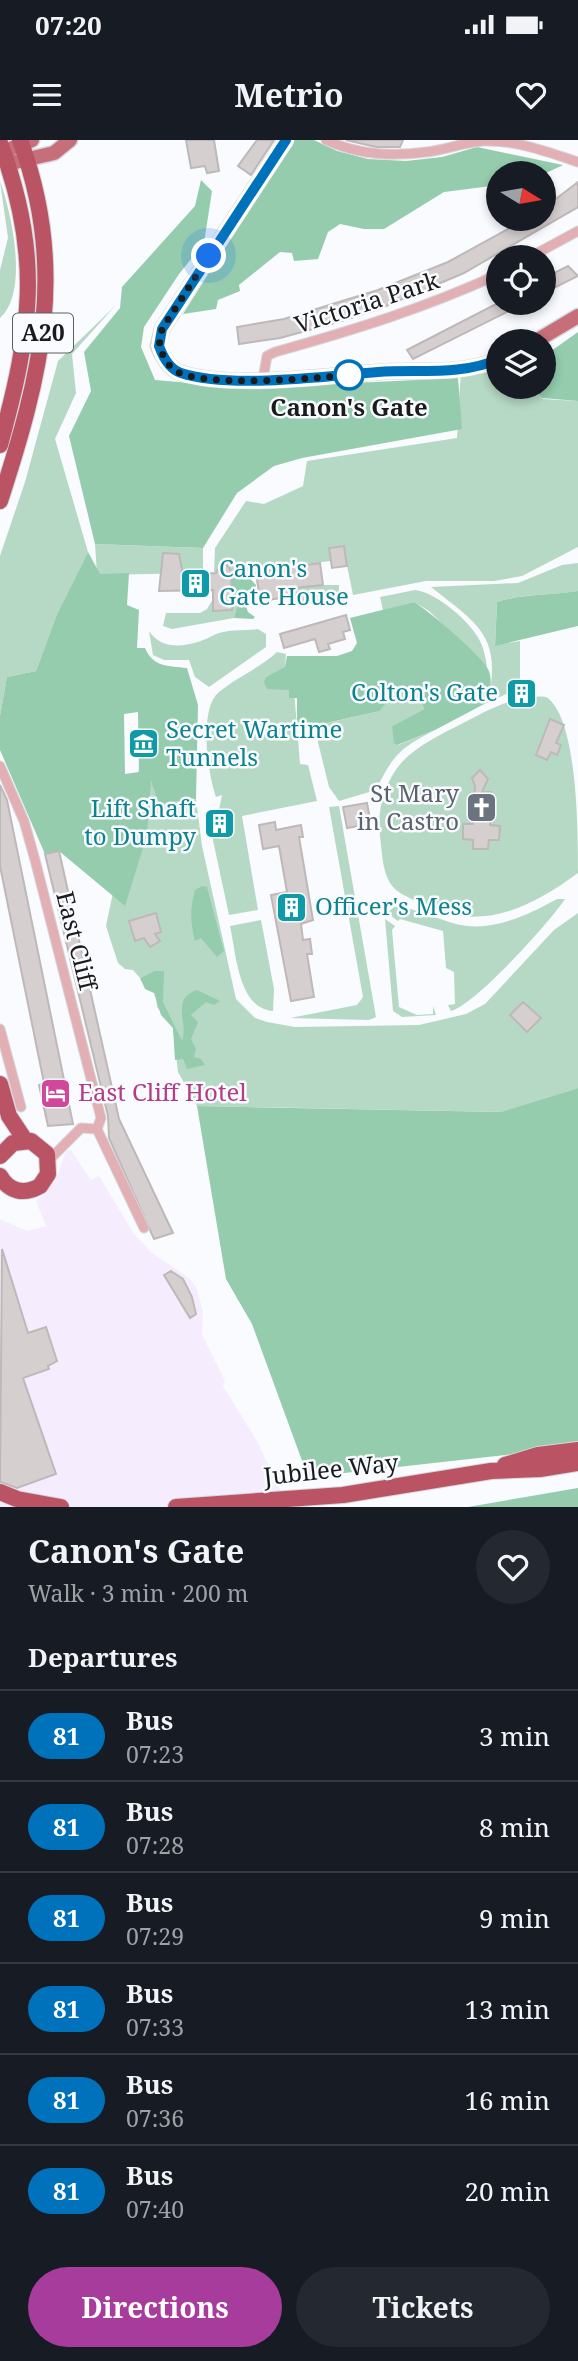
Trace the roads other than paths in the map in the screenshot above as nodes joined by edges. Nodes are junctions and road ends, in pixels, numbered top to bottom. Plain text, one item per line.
1 (70, 140) edge
2 (286, 140) edge
3 (326, 140) edge
4 (25, 142) edge
5 (4, 153) edge
6 (28, 160) junction
7 (578, 162) edge
8 (578, 231) edge
9 (552, 245) edge
10 (486, 280) edge
11 (578, 316) edge
12 (556, 329) edge
13 (486, 362) edge
14 (263, 379) junction
15 (0, 444) edge
16 (0, 501) edge
17 (0, 766) edge
18 (0, 1029) edge
19 (4, 1081) edge
20 (21, 1107) dead end
21 (97, 1129) junction
22 (25, 1140) junction
23 (0, 1156) edge
24 (49, 1160) junction
25 (0, 1176) edge
26 (7, 1192) edge
27 (144, 1228) dead end
28 (578, 1450) edge
29 (578, 1463) edge
30 (491, 1471) junction
31 (0, 1492) edge
32 (61, 1507) edge
33 (176, 1507) edge

1 - 6 main road
2 - 14 main road
3 - 7 street
4 - 5 main road
4 - 6 highway, A20
5 - 6 main road
5 - 15 highway, A20
6 - 16 highway, A20
8 - 9 street
10 - 14 street, Victoria Park
11 - 12 main road
13 - 14 main road
17 - 21 street, East Cliff
18 - 19 street
19 - 20 street
19 - 22 highway
21 - 24 street
21 - 27 street
22 - 23 highway
22 - 24 highway
24 - 26 highway
25 - 26 highway
28 - 30 highway, Jubilee Way
29 - 30 highway, Jubilee Way
30 - 33 highway, Jubilee Way
31 - 32 highway

